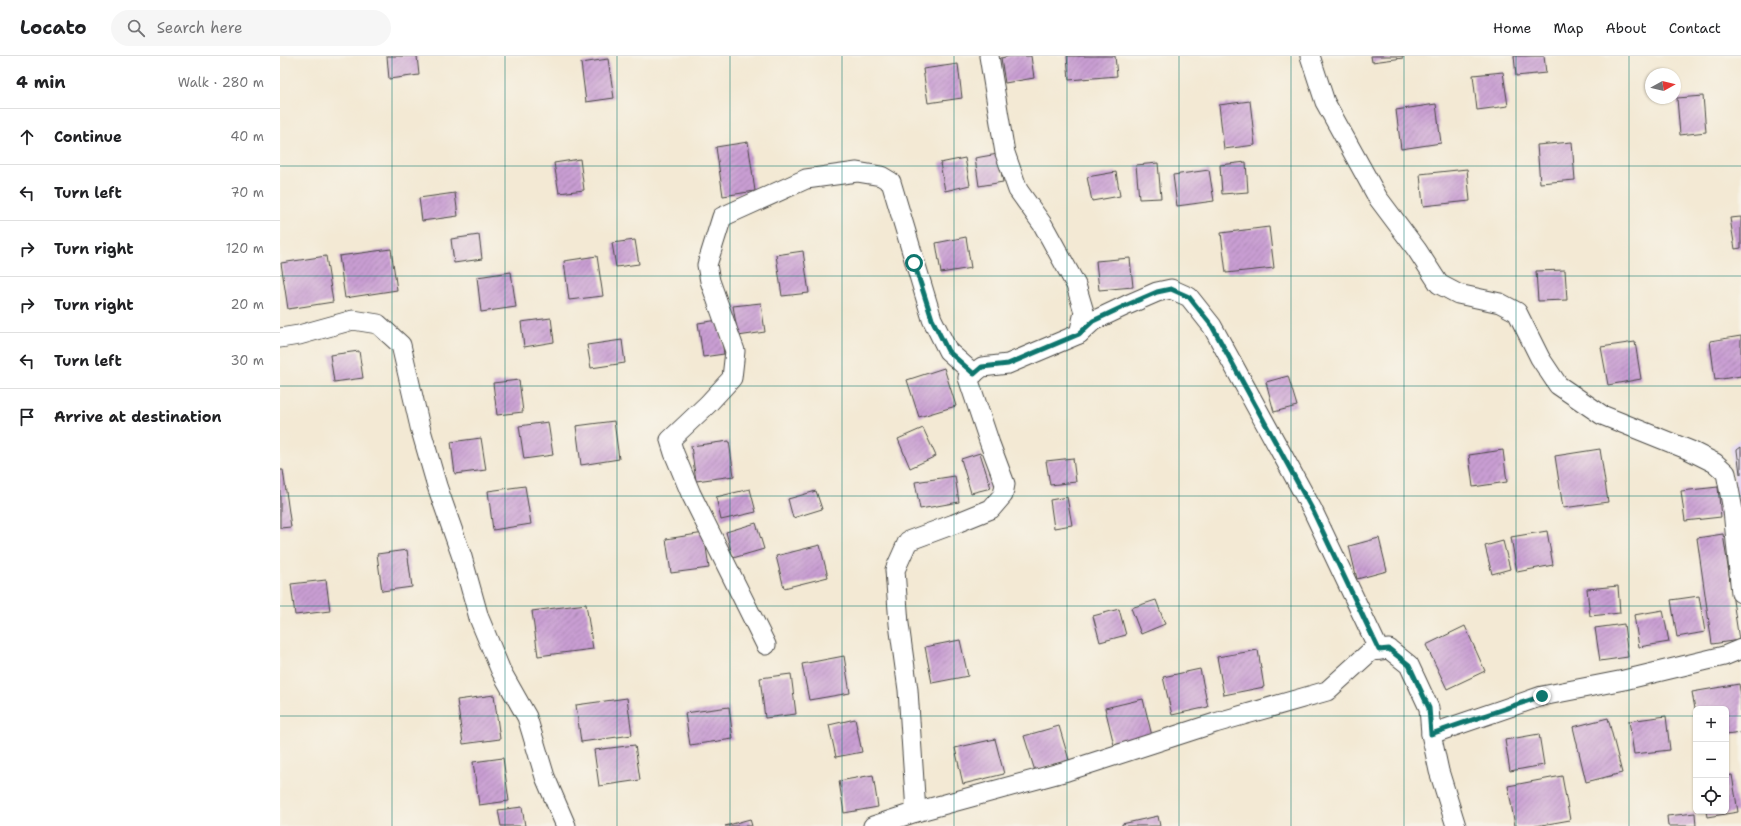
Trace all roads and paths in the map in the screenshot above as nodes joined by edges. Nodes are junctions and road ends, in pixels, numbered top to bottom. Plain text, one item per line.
1 (989, 56) edge
2 (1310, 56) edge
3 (1079, 334) junction
4 (280, 338) edge
5 (974, 374) junction
6 (1741, 593) edge
7 (766, 645) dead end
8 (1741, 649) edge
9 (1379, 650) junction
10 (1431, 734) junction
11 (916, 812) junction
12 (566, 826) edge
13 (873, 826) edge
14 (1456, 826) edge

1 - 3 street
2 - 6 street
3 - 5 street
3 - 9 street
4 - 12 street
5 - 7 street
5 - 11 street
8 - 10 street
9 - 10 street
9 - 11 street
10 - 14 street
11 - 13 street

